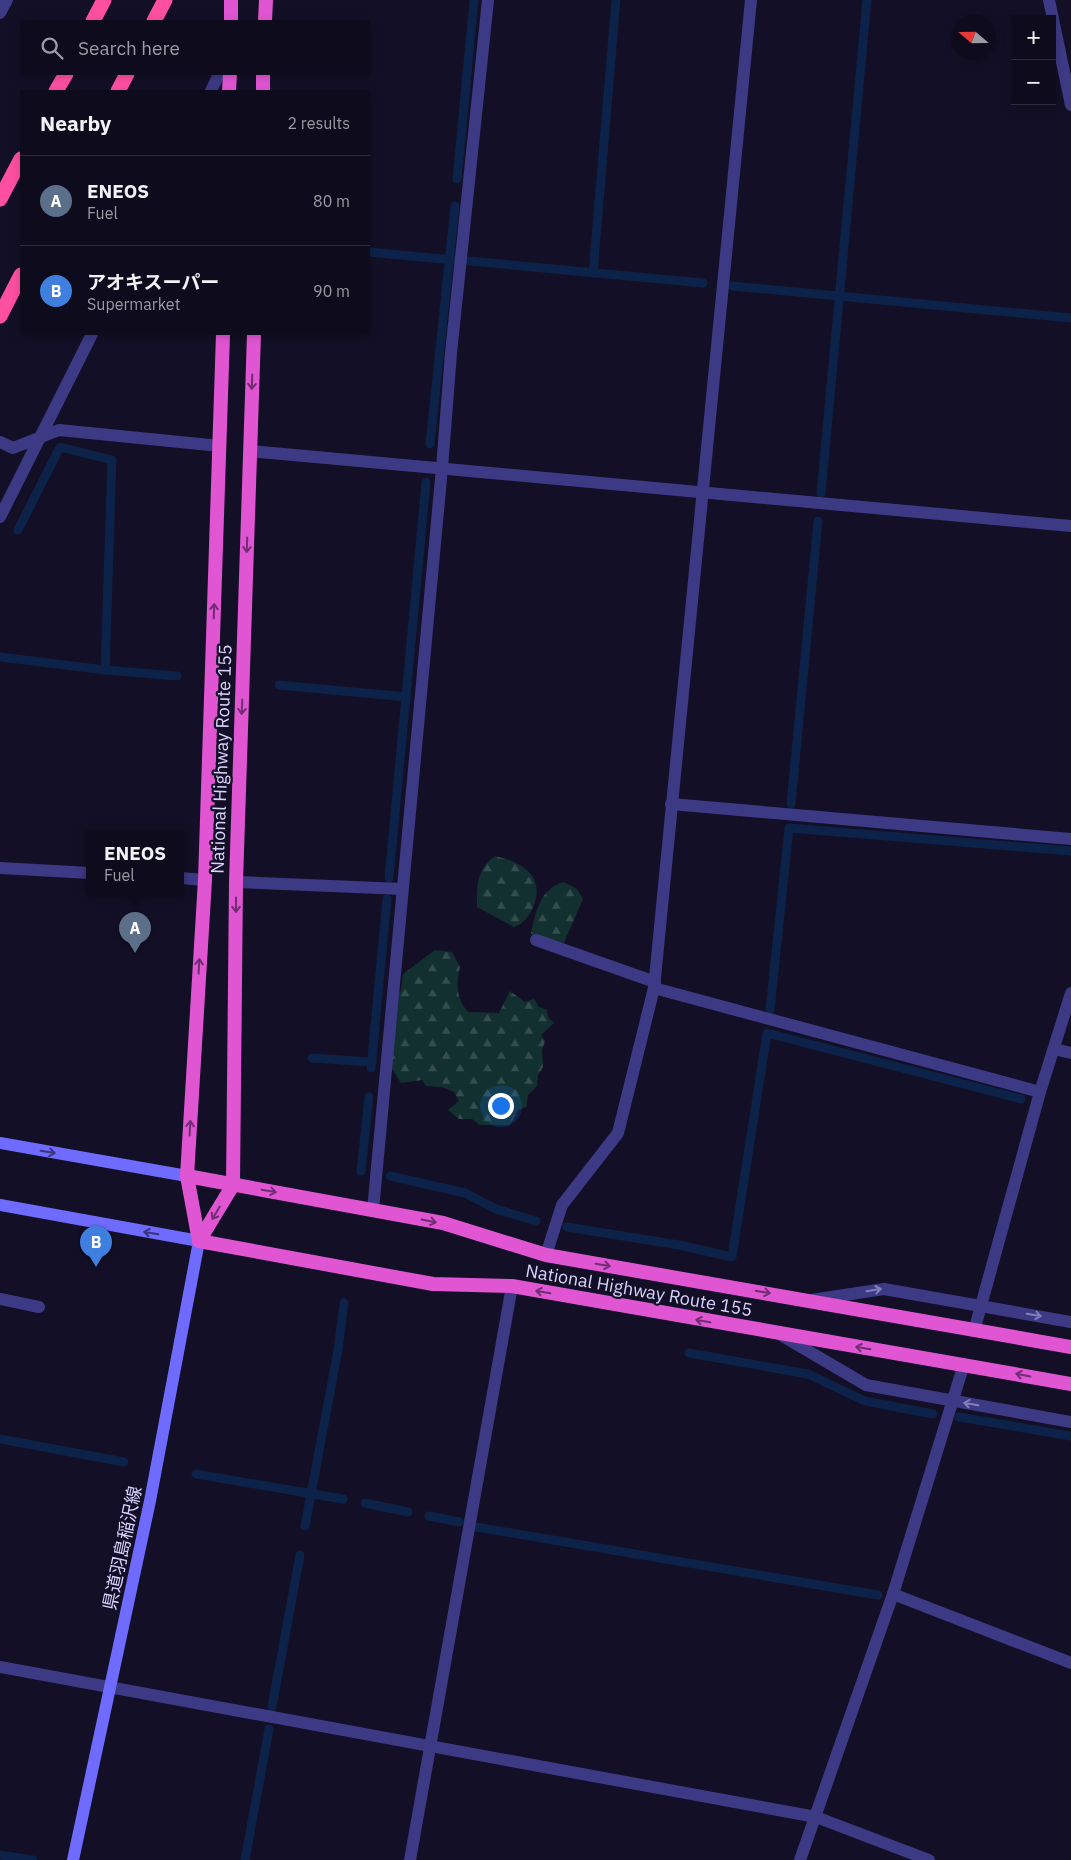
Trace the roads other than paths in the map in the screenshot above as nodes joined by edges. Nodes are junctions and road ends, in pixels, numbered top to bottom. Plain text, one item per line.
1 (7, 0) edge
2 (104, 0) edge
3 (165, 0) edge
4 (231, 0) edge
5 (266, 0) edge
6 (488, 0) edge
7 (751, 0) edge
8 (1049, 0) edge
9 (0, 13) edge
10 (94, 20) edge
11 (155, 20) edge
12 (231, 20) edge
13 (265, 20) edge
14 (65, 75) edge
15 (126, 75) edge
16 (219, 75) edge
17 (230, 75) edge
18 (264, 75) edge
19 (57, 90) edge
20 (119, 90) edge
21 (211, 90) edge
22 (229, 90) edge
23 (263, 90) edge
24 (1071, 105) edge
25 (20, 161) edge
26 (0, 200) edge
27 (20, 277) edge
28 (0, 316) edge
29 (92, 335) edge
30 (223, 335) edge
31 (254, 335) edge
32 (41, 438) junction
33 (0, 442) edge
34 (220, 446) junction
35 (250, 451) junction
36 (442, 468) junction
37 (702, 491) junction
38 (0, 517) edge
39 (1071, 526) edge
40 (671, 804) junction
41 (1071, 839) edge
42 (0, 868) edge
43 (86, 873) edge
44 (184, 878) edge
45 (204, 880) junction
46 (236, 882) junction
47 (402, 890) junction
48 (536, 940) dead end
49 (654, 985) junction
50 (1071, 993) edge
51 (1054, 1050) junction
52 (1071, 1053) edge
53 (1040, 1092) junction
54 (0, 1143) edge
55 (187, 1176) junction
56 (234, 1185) junction
57 (0, 1205) edge
58 (373, 1210) junction
59 (199, 1241) junction
60 (546, 1255) junction
61 (512, 1286) junction
62 (0, 1299) edge
63 (808, 1300) junction
64 (981, 1306) junction
65 (39, 1308) dead end
66 (1071, 1322) edge
67 (974, 1331) junction
68 (781, 1335) junction
69 (1071, 1347) edge
70 (964, 1364) junction
71 (1071, 1384) edge
72 (953, 1401) junction
73 (1071, 1422) edge
74 (893, 1594) junction
75 (1071, 1664) edge
76 (0, 1667) edge
77 (112, 1686) junction
78 (430, 1747) junction
79 (816, 1817) junction
80 (73, 1860) edge
81 (410, 1860) edge
82 (800, 1860) edge
83 (929, 1860) edge

1 - 9 street
2 - 10 highway
3 - 11 highway
4 - 12 highway
5 - 13 highway
6 - 36 street
7 - 37 street
8 - 24 street
14 - 19 highway
15 - 20 highway
16 - 21 street
17 - 22 highway
18 - 23 highway
25 - 26 highway
27 - 28 highway
29 - 32 street
30 - 34 highway, National Highway Route 155
31 -> 35 highway, National Highway Route 155
32 - 33 street
32 - 34 street
32 - 38 street
45 -> 34 highway, National Highway Route 155
35 - 36 street
35 -> 46 highway, National Highway Route 155
36 - 37 street
36 - 47 street
37 - 39 street
37 - 40 street
40 - 41 street
40 - 49 street
42 - 43 street
44 - 45 street
55 -> 45 highway, National Highway Route 155
46 - 47 street
46 -> 56 highway, National Highway Route 155
47 - 58 street
48 - 49 street
49 - 53 street
49 - 60 street
50 - 51 street
51 - 52 street
51 - 53 street
53 - 64 street
54 -> 55 main road
55 - 56 highway, National Highway Route 155
55 - 59 highway, National Highway Route 155
56 -> 58 highway, National Highway Route 155
56 -> 59 highway
59 -> 57 main road
58 -> 60 highway, National Highway Route 155
59 - 61 highway, National Highway Route 155
59 - 77 main road, 県道羽島稲沢線
60 -> 63 highway, National Highway Route 155
68 -> 61 highway, National Highway Route 155
61 - 78 street
62 - 65 street
63 -> 64 street
63 - 67 highway, National Highway Route 155
64 -> 66 street
64 - 67 street
67 - 69 highway, National Highway Route 155
70 -> 68 highway, National Highway Route 155
68 - 72 street
71 -> 70 highway, National Highway Route 155
70 - 72 street
73 -> 72 street
72 - 74 street
74 - 75 street
74 - 79 street
76 - 77 street
77 - 78 street
77 - 80 main road, 県道羽島稲沢線
78 - 79 street
78 - 81 street
79 - 82 street
79 - 83 street

